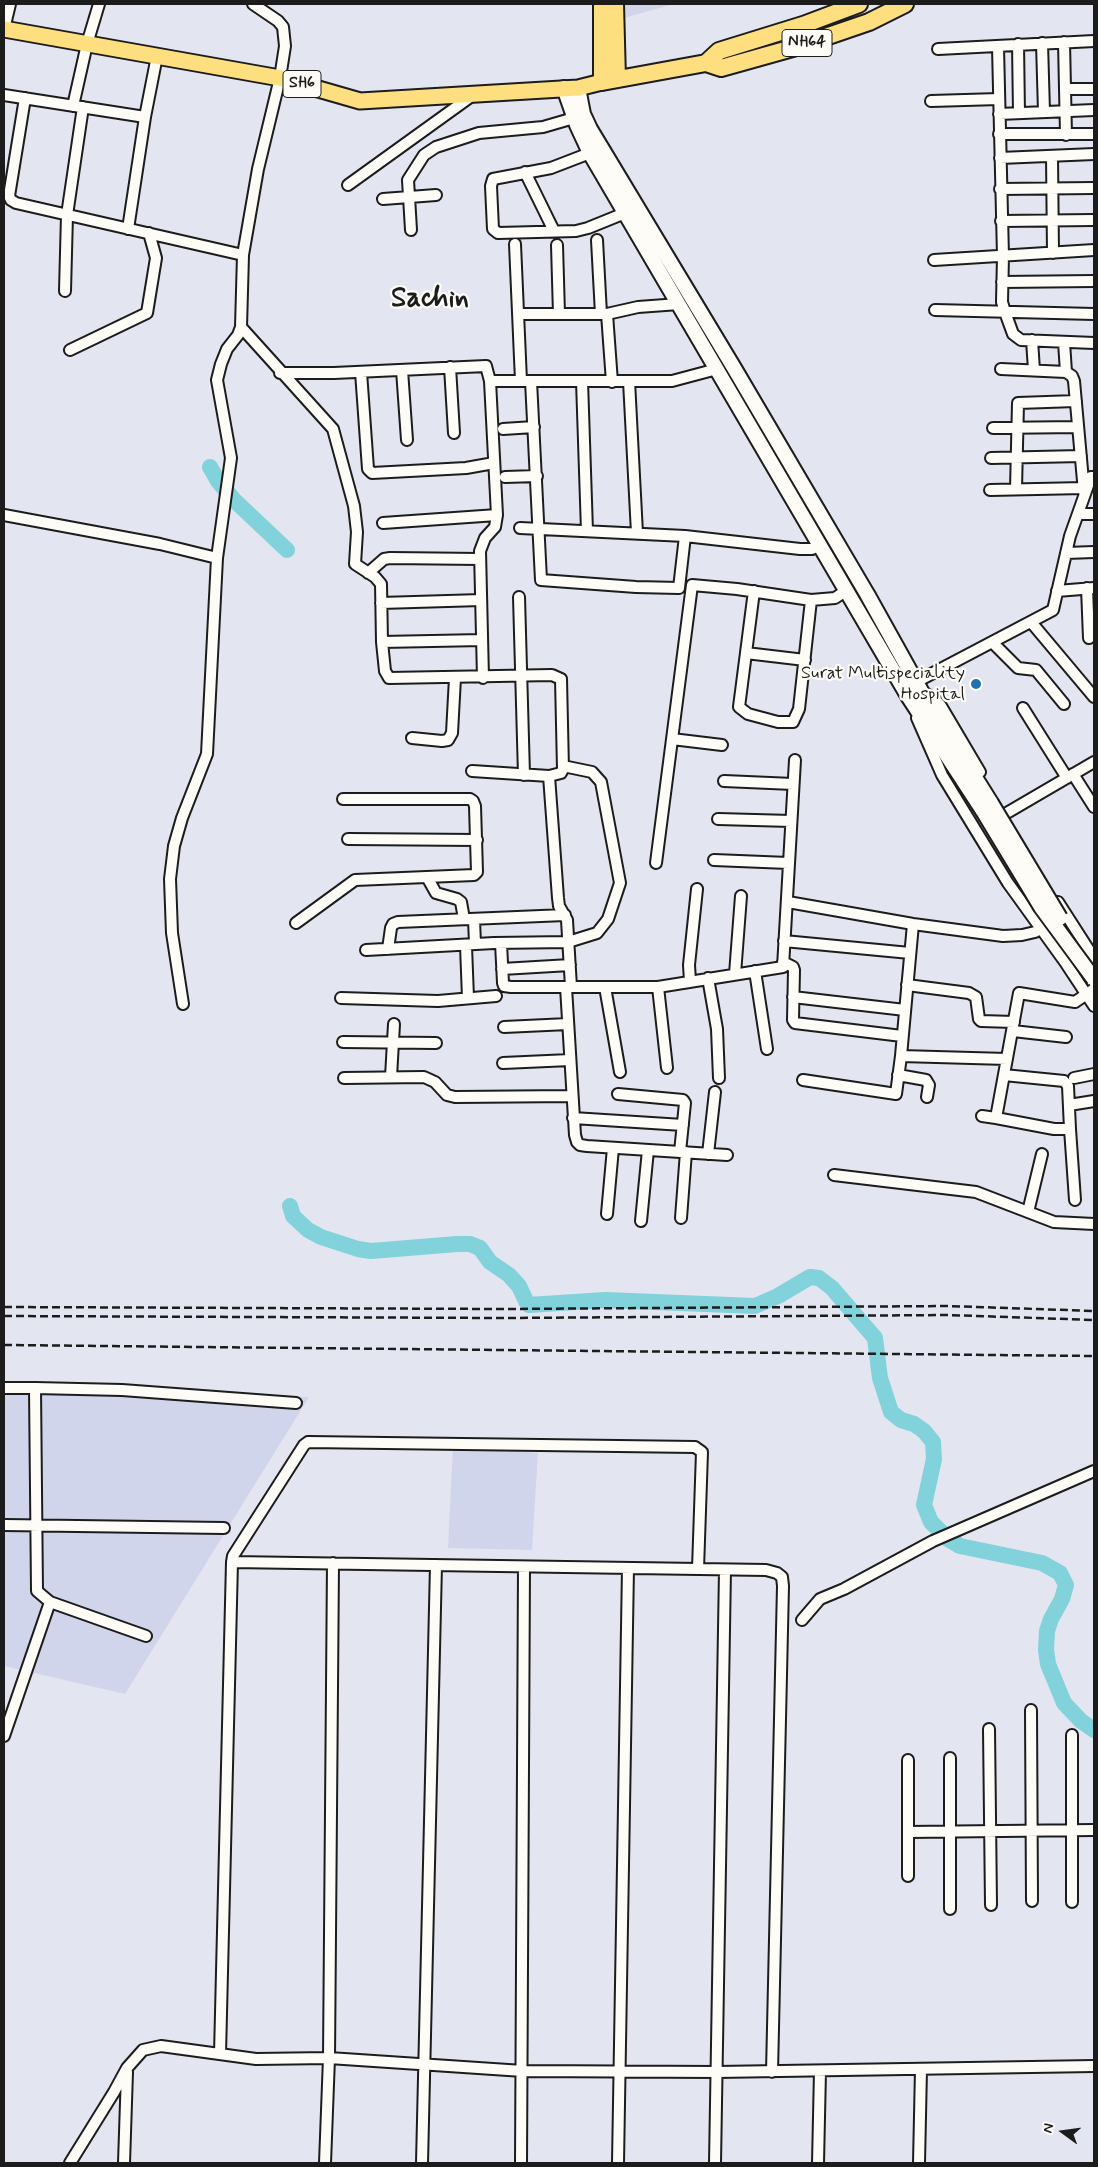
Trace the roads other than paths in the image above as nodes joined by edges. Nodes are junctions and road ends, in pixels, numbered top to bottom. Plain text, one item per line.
1 (10, 4) edge
2 (99, 4) edge
3 (253, 4) edge
4 (602, 4) edge
5 (615, 4) edge
6 (859, 4) edge
7 (906, 4) edge
8 (4, 29) edge
9 (1094, 41) edge
10 (1064, 42) junction
11 (1042, 43) junction
12 (87, 44) junction
13 (1018, 44) junction
14 (998, 47) junction
15 (938, 49) dead end
16 (157, 56) junction
17 (706, 63) junction
18 (280, 78) junction
19 (609, 80) junction
20 (572, 88) junction
21 (1065, 89) junction
22 (1094, 89) edge
23 (4, 94) edge
24 (474, 94) junction
25 (25, 98) junction
26 (999, 99) junction
27 (931, 101) dead end
28 (78, 107) junction
29 (1094, 110) edge
30 (1066, 111) junction
31 (1044, 112) junction
32 (1019, 113) junction
33 (999, 114) junction
34 (145, 117) junction
35 (574, 118) junction
36 (999, 134) junction
37 (1094, 134) edge
38 (1066, 135) junction
39 (590, 153) junction
40 (1094, 154) edge
41 (1052, 156) junction
42 (1000, 158) junction
43 (526, 172) junction
44 (348, 185) dead end
45 (1094, 188) edge
46 (1053, 189) junction
47 (1000, 190) junction
48 (436, 195) dead end
49 (408, 197) junction
50 (383, 199) dead end
51 (625, 213) junction
52 (67, 215) junction
53 (1052, 220) junction
54 (1094, 220) edge
55 (1001, 221) junction
56 (128, 229) junction
57 (411, 230) dead end
58 (554, 231) junction
59 (149, 233) junction
60 (597, 240) dead end
61 (515, 244) dead end
62 (557, 245) dead end
63 (1094, 250) edge
64 (1053, 253) junction
65 (243, 255) junction
66 (1003, 256) junction
67 (934, 260) dead end
68 (1094, 281) edge
69 (1002, 282) junction
70 (65, 291) dead end
71 (678, 304) junction
72 (936, 310) dead end
73 (1005, 312) junction
74 (518, 314) junction
75 (559, 314) junction
76 (604, 314) junction
77 (1094, 314) edge
78 (241, 328) junction
79 (1032, 340) junction
80 (1064, 342) junction
81 (1094, 343) edge
82 (70, 350) dead end
83 (731, 363) junction
84 (450, 367) junction
85 (1001, 369) dead end
86 (402, 370) junction
87 (718, 370) junction
88 (1034, 370) junction
89 (361, 372) junction
90 (1066, 372) junction
91 (280, 373) junction
92 (490, 381) junction
93 (526, 381) junction
94 (582, 381) junction
95 (629, 381) junction
96 (612, 382) junction
97 (1076, 401) junction
98 (534, 427) junction
99 (1078, 427) junction
100 (993, 428) dead end
101 (1016, 429) junction
102 (503, 430) dead end
103 (454, 433) dead end
104 (407, 440) dead end
105 (769, 444) junction
106 (1081, 456) junction
107 (992, 458) dead end
108 (1016, 458) junction
109 (494, 463) junction
110 (537, 476) junction
111 (505, 477) dead end
112 (1094, 477) edge
113 (1016, 489) junction
114 (990, 490) dead end
115 (1084, 492) junction
116 (1078, 514) junction
117 (1094, 514) edge
118 (4, 515) edge
119 (497, 515) junction
120 (383, 523) dead end
121 (520, 528) dead end
122 (539, 529) junction
123 (587, 531) junction
124 (637, 533) junction
125 (685, 536) junction
126 (821, 545) junction
127 (1094, 552) edge
128 (1066, 553) junction
129 (843, 554) junction
130 (217, 558) junction
131 (480, 559) junction
132 (830, 561) junction
133 (368, 573) junction
134 (680, 585) junction
135 (692, 586) junction
136 (1091, 588) edge
137 (847, 590) junction
138 (754, 591) junction
139 (1057, 591) junction
140 (519, 597) dead end
141 (481, 600) junction
142 (811, 600) junction
143 (381, 604) junction
144 (1030, 622) junction
145 (1089, 638) dead end
146 (482, 640) junction
147 (382, 642) junction
148 (992, 642) junction
149 (746, 653) junction
150 (805, 660) junction
151 (522, 676) junction
152 (455, 678) junction
153 (483, 678) junction
154 (913, 689) junction
155 (1094, 697) edge
156 (1064, 704) dead end
157 (1023, 708) dead end
158 (412, 738) dead end
159 (672, 738) junction
160 (722, 745) dead end
161 (795, 760) dead end
162 (1094, 762) edge
163 (563, 766) junction
164 (472, 771) dead end
165 (524, 775) junction
166 (549, 776) junction
167 (1070, 776) junction
168 (724, 782) dead end
169 (793, 784) junction
170 (343, 799) dead end
171 (987, 807) junction
172 (1094, 807) edge
173 (1005, 814) junction
174 (718, 819) dead end
175 (791, 821) junction
176 (348, 839) dead end
177 (477, 840) junction
178 (714, 860) dead end
179 (656, 863) dead end
180 (788, 863) junction
181 (427, 877) junction
182 (697, 889) dead end
183 (741, 896) dead end
184 (788, 902) junction
185 (1064, 912) junction
186 (565, 915) junction
187 (469, 919) junction
188 (296, 923) dead end
189 (913, 924) junction
190 (1040, 930) junction
191 (784, 941) junction
192 (501, 942) junction
193 (568, 942) junction
194 (470, 945) junction
195 (388, 949) junction
196 (366, 950) dead end
197 (910, 952) junction
198 (1094, 958) edge
199 (783, 962) junction
200 (570, 965) junction
201 (1094, 966) edge
202 (502, 969) junction
203 (755, 971) junction
204 (735, 974) junction
205 (708, 978) junction
206 (1094, 979) edge
207 (690, 981) junction
208 (907, 985) junction
209 (568, 987) junction
210 (605, 987) junction
211 (658, 987) junction
212 (1090, 991) edge
213 (496, 996) dead end
214 (794, 997) junction
215 (341, 998) dead end
216 (468, 998) junction
217 (183, 1004) dead end
218 (1094, 1006) edge
219 (905, 1010) junction
220 (394, 1024) dead end
221 (568, 1024) junction
222 (504, 1027) dead end
223 (1014, 1027) junction
224 (902, 1036) junction
225 (1066, 1037) dead end
226 (343, 1042) dead end
227 (393, 1042) junction
228 (436, 1042) dead end
229 (767, 1049) dead end
230 (900, 1056) junction
231 (1007, 1059) junction
232 (570, 1060) junction
233 (503, 1063) dead end
234 (667, 1068) dead end
235 (620, 1072) dead end
236 (1094, 1074) edge
237 (898, 1075) junction
238 (1004, 1075) junction
239 (391, 1077) junction
240 (344, 1078) dead end
241 (719, 1078) dead end
242 (1074, 1078) dead end
243 (803, 1080) dead end
244 (715, 1092) dead end
245 (618, 1094) dead end
246 (572, 1096) junction
247 (927, 1097) dead end
248 (1094, 1100) edge
249 (1069, 1105) junction
250 (982, 1116) dead end
251 (574, 1118) junction
252 (996, 1118) junction
253 (683, 1125) junction
254 (1070, 1128) junction
255 (613, 1148) junction
256 (648, 1150) junction
257 (683, 1152) junction
258 (708, 1154) junction
259 (1042, 1154) dead end
260 (727, 1155) dead end
261 (834, 1175) dead end
262 (1075, 1200) dead end
263 (1028, 1212) junction
264 (607, 1214) dead end
265 (681, 1218) dead end
266 (641, 1221) dead end
267 (1094, 1224) edge
268 (4, 1388) edge
269 (36, 1388) junction
270 (296, 1403) dead end
271 (1094, 1471) edge
272 (4, 1525) edge
273 (37, 1525) junction
274 (224, 1528) dead end
275 (232, 1562) junction
276 (333, 1564) junction
277 (436, 1565) junction
278 (524, 1567) junction
279 (628, 1568) junction
280 (698, 1569) junction
281 (725, 1570) junction
282 (50, 1602) junction
283 (802, 1620) dead end
284 (146, 1636) dead end
285 (1031, 1710) dead end
286 (989, 1729) dead end
287 (1072, 1735) dead end
288 (4, 1736) edge
289 (950, 1758) dead end
290 (908, 1760) dead end
291 (1072, 1830) junction
292 (1094, 1830) edge
293 (1032, 1831) junction
294 (908, 1832) junction
295 (950, 1832) junction
296 (990, 1832) junction
297 (908, 1876) dead end
298 (1032, 1901) dead end
299 (1072, 1902) dead end
300 (990, 1905) dead end
301 (950, 1909) dead end
302 (220, 2054) junction
303 (329, 2058) junction
304 (424, 2063) junction
305 (1094, 2066) edge
306 (127, 2068) junction
307 (921, 2069) junction
308 (620, 2070) junction
309 (523, 2071) junction
310 (820, 2071) junction
311 (717, 2072) junction
312 (772, 2072) junction
313 (70, 2163) edge
314 (124, 2163) edge
315 (325, 2163) edge
316 (422, 2163) edge
317 (521, 2163) edge
318 (618, 2163) edge
319 (715, 2163) edge
320 (818, 2163) edge
321 (920, 2163) edge

1 - 8 street
2 - 12 street
3 - 18 street
4 - 19 highway
5 - 19 highway
6 - 17 highway, NH64
7 - 17 highway, NH64
8 - 12 main road, SH6
9 - 10 street
10 - 11 street
10 - 21 street
11 - 13 street
11 - 31 street
12 - 16 main road, SH6
12 - 28 street
13 - 14 street
13 - 32 street
14 - 15 street
14 - 26 street
16 - 18 main road, SH6
16 - 34 street
17 - 19 highway, NH64
18 - 24 main road, SH6
18 - 65 street
19 - 20 main road, SH6
20 - 24 main road, SH6
20 - 35 main road
20 - 83 main road
21 - 22 street
21 - 30 street
23 - 25 street
24 - 44 street
25 - 28 street
25 - 52 street
26 - 27 street
26 - 33 street
28 - 34 street
28 - 52 street
29 - 30 street
30 - 31 street
30 - 38 street
31 - 32 street
32 - 33 street
33 - 36 street
34 - 56 street
35 - 39 main road
35 - 49 street
36 - 38 street
36 - 42 street
37 - 38 street
39 - 43 street
39 - 51 main road
40 - 41 street
41 - 42 street
41 - 46 street
42 - 47 street
43 - 58 street
43 - 58 street
45 - 46 street
46 - 47 street
46 - 53 street
47 - 55 street
48 - 49 street
49 - 50 street
49 - 57 street
51 - 58 street
51 - 71 main road
52 - 56 street
52 - 70 street
53 - 54 street
53 - 55 street
53 - 64 street
55 - 66 street
56 - 59 street
59 - 65 street
59 - 82 street
60 - 76 street
61 - 74 street
62 - 75 street
63 - 64 street
64 - 66 street
65 - 78 street
66 - 67 street
66 - 69 street
68 - 69 street
69 - 73 street
71 - 76 street
71 - 87 main road
72 - 73 street
73 - 77 street
73 - 79 street
74 - 75 street
74 - 93 street
75 - 76 street
76 - 96 street
78 - 91 street
78 - 130 street
79 - 80 street
79 - 88 street
80 - 81 street
80 - 90 street
83 - 87 main road
83 - 105 main road
84 - 86 street
84 - 92 street
84 - 103 street
85 - 88 street
86 - 89 street
86 - 104 street
87 - 95 street
87 - 105 main road
88 - 90 street
89 - 91 street
89 - 109 street
90 - 97 street
91 - 133 street
92 - 93 street
92 - 109 street
93 - 94 street
93 - 98 street
94 - 96 street
94 - 123 street
95 - 96 street
95 - 124 street
97 - 99 street
97 - 101 street
98 - 102 street
98 - 110 street
99 - 101 street
99 - 106 street
100 - 101 street
101 - 108 street
105 - 126 main road
105 - 129 main road
106 - 108 street
106 - 115 street
107 - 108 street
108 - 113 street
109 - 119 street
110 - 111 street
110 - 122 street
112 - 115 street
113 - 114 street
113 - 115 street
115 - 116 street
116 - 117 street
116 - 128 street
118 - 130 street
119 - 120 street
119 - 131 street
121 - 122 street
122 - 123 street
122 - 134 street
123 - 124 street
124 - 125 street
125 - 126 street
125 - 134 street
126 - 132 main road
127 - 128 street
128 - 139 street
129 - 132 main road
129 - 154 main road
130 - 217 street
131 - 133 street
131 - 141 street
132 - 137 main road
133 - 143 street
134 - 135 street
135 - 138 street
135 - 159 street
136 - 139 street
136 - 145 street
137 - 142 street
137 - 154 main road
138 - 142 street
138 - 149 street
139 - 144 street
140 - 151 street
141 - 143 street
141 - 146 street
142 - 150 street
143 - 147 street
144 - 148 street
144 - 155 street
146 - 147 street
146 - 153 street
147 - 152 street
148 - 154 street
148 - 156 street
149 - 150 street
149 - 150 street
151 - 153 street
151 - 163 street
151 - 165 street
152 - 153 street
152 - 158 street
154 - 171 main road
154 - 173 street
154 - 190 street
157 - 167 street
159 - 160 street
159 - 179 street
161 - 169 street
162 - 167 street
163 - 166 street
163 - 193 street
164 - 165 street
165 - 166 street
166 - 186 street
167 - 172 street
167 - 173 street
168 - 169 street
169 - 175 street
170 - 177 street
171 - 201 main road, bridge
171 - 206 main road, bridge
173 - 185 street
174 - 175 street
175 - 180 street
176 - 177 street
177 - 181 street
178 - 180 street
180 - 184 street
181 - 187 street
181 - 188 street
182 - 207 street
183 - 204 street
184 - 189 street
184 - 191 street
185 - 190 street
185 - 198 street
186 - 187 street
186 - 193 street
187 - 194 street
187 - 195 street
189 - 190 street
189 - 197 street
190 - 212 street
191 - 197 street
191 - 199 street
192 - 193 street
192 - 194 street
192 - 202 street
193 - 200 street
194 - 195 street
194 - 216 street
195 - 196 street
197 - 208 street
199 - 203 street
199 - 214 street
200 - 202 street
200 - 209 street
202 - 209 street
203 - 204 street
203 - 229 street
204 - 205 street
205 - 207 street
205 - 241 street
207 - 211 street
208 - 219 street
208 - 223 street
209 - 210 street
209 - 221 street
210 - 211 street
210 - 235 street
211 - 234 street
212 - 218 street
212 - 223 street
213 - 216 street
214 - 219 street
214 - 224 street
215 - 216 street
219 - 224 street
220 - 227 street
221 - 222 street
221 - 232 street
223 - 225 street
223 - 231 street
224 - 230 street
226 - 227 street
227 - 228 street
227 - 239 street
230 - 231 street
230 - 237 street
231 - 238 street
232 - 233 street
232 - 246 street
236 - 242 street
237 - 243 street
237 - 247 street
238 - 249 street
238 - 252 street
239 - 240 street
239 - 246 street
244 - 258 street
245 - 253 street
246 - 251 street
248 - 249 street
249 - 254 street
250 - 252 street
251 - 253 street
251 - 255 street
252 - 254 street
253 - 257 street
254 - 262 street
255 - 256 street
255 - 264 street
256 - 257 street
256 - 266 street
257 - 258 street
257 - 265 street
258 - 260 street
259 - 263 street
261 - 263 street
263 - 267 street
268 - 269 street
269 - 270 street
269 - 273 street
271 - 283 street
272 - 273 street
273 - 274 street
273 - 282 street
275 - 276 street
275 - 280 street
275 - 302 street
276 - 277 street
276 - 303 street
277 - 278 street
277 - 304 street
278 - 279 street
278 - 309 street
279 - 280 street
279 - 308 street
280 - 281 street
281 - 311 street
281 - 312 street
282 - 284 street
282 - 288 street
285 - 293 street
286 - 296 street
287 - 291 street
289 - 295 street
290 - 294 street
291 - 292 street
291 - 293 street
291 - 299 street
293 - 296 street
293 - 298 street
294 - 295 street
294 - 297 street
295 - 296 street
295 - 301 street
296 - 300 street
302 - 303 street
302 - 306 street
303 - 304 street
303 - 315 street
304 - 309 street
304 - 316 street
305 - 307 street
306 - 313 street
306 - 314 street
307 - 310 street
307 - 321 street
308 - 309 street
308 - 311 street
308 - 318 street
309 - 317 street
310 - 312 street
310 - 320 street
311 - 312 street
311 - 319 street

